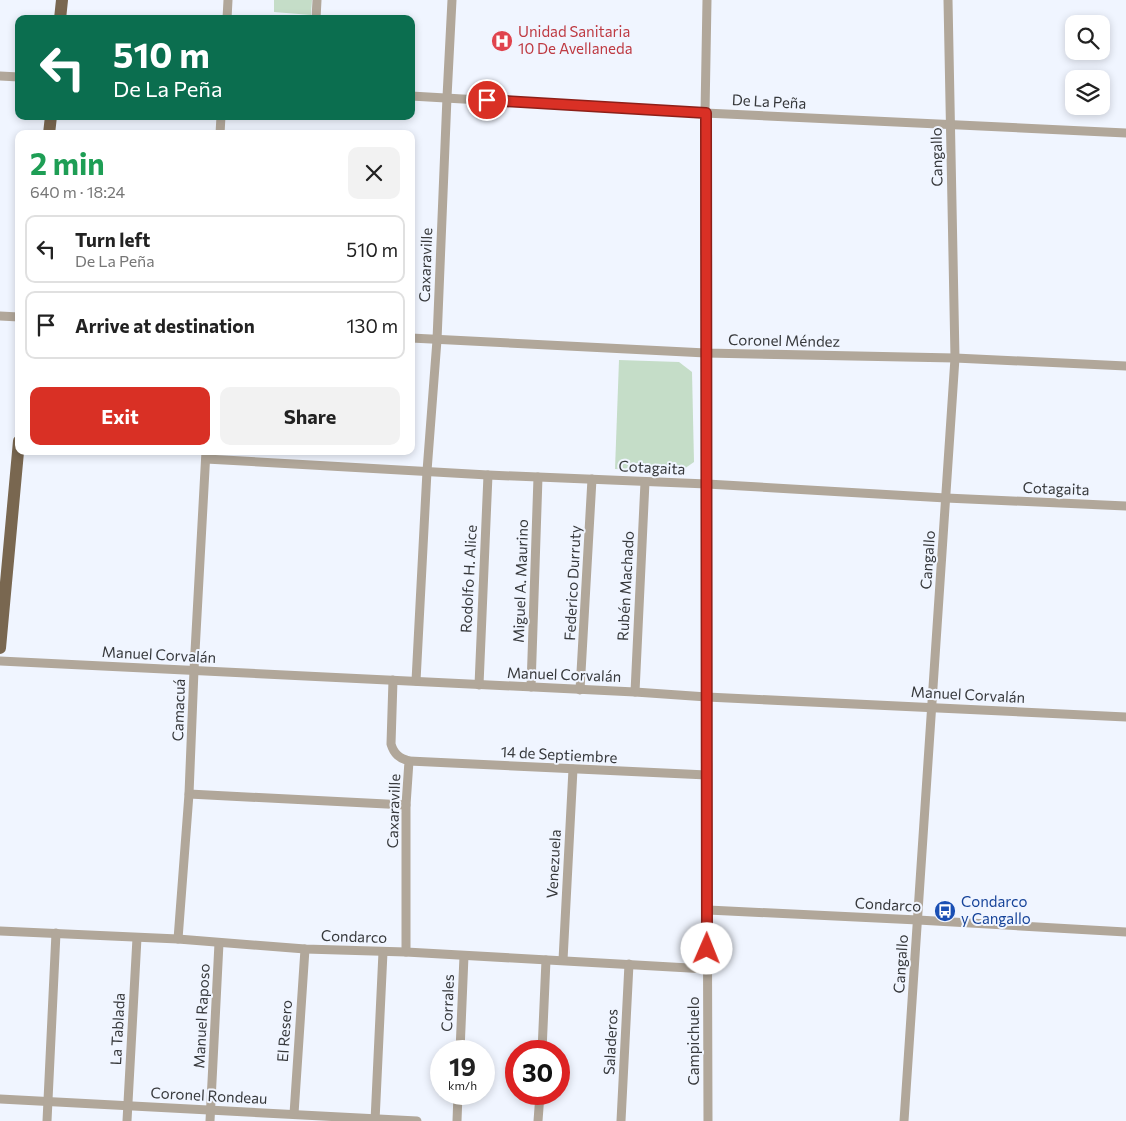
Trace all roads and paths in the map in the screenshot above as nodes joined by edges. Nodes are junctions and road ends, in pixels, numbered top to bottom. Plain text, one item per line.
1 (62, 0) edge
2 (228, 0) edge
3 (317, 0) edge
4 (452, 0) edge
5 (707, 0) edge
6 (948, 0) edge
7 (60, 15) edge
8 (227, 15) edge
9 (316, 15) edge
10 (0, 76) edge
11 (15, 78) edge
12 (415, 96) edge
13 (447, 98) junction
14 (706, 113) junction
15 (951, 124) junction
16 (1126, 133) edge
17 (0, 316) edge
18 (15, 318) edge
19 (415, 338) edge
20 (437, 340) junction
21 (706, 353) junction
22 (954, 358) junction
23 (1126, 366) edge
24 (17, 455) edge
25 (206, 455) edge
26 (428, 471) junction
27 (488, 475) junction
28 (538, 477) junction
29 (592, 479) junction
30 (645, 482) junction
31 (706, 484) junction
32 (946, 498) junction
33 (1126, 506) edge
34 (4, 571) edge
35 (0, 648) edge
36 (0, 661) edge
37 (194, 670) junction
38 (393, 680) junction
39 (416, 681) junction
40 (478, 685) junction
41 (531, 687) junction
42 (580, 690) junction
43 (635, 692) junction
44 (707, 697) junction
45 (931, 707) junction
46 (1126, 717) edge
47 (409, 761) junction
48 (573, 769) junction
49 (707, 774) junction
50 (189, 794) junction
51 (406, 805) junction
52 (708, 910) junction
53 (918, 920) junction
54 (0, 931) edge
55 (1126, 932) edge
56 (56, 934) junction
57 (136, 938) junction
58 (178, 939) junction
59 (220, 943) junction
60 (304, 950) junction
61 (384, 952) junction
62 (406, 952) junction
63 (464, 956) junction
64 (546, 960) junction
65 (563, 960) junction
66 (629, 964) junction
67 (707, 969) junction
68 (460, 1040) edge
69 (542, 1040) edge
70 (0, 1099) edge
71 (48, 1102) junction
72 (458, 1105) edge
73 (539, 1105) edge
74 (128, 1106) junction
75 (210, 1110) junction
76 (294, 1114) junction
77 (375, 1120) edge
78 (47, 1121) edge
79 (127, 1121) edge
80 (210, 1121) edge
81 (417, 1121) edge
82 (457, 1121) edge
83 (538, 1121) edge
84 (621, 1121) edge
85 (708, 1121) edge
86 (904, 1121) edge

1 - 7 main road
2 - 8 street
3 - 9 street
4 - 13 street, Caxaraville
5 - 14 street, Campichuelo
6 - 15 street, Cangallo
10 - 11 street
12 - 13 street, De La Peña
13 - 14 street, De La Peña
13 - 20 street, Caxaraville
14 - 15 street, De La Peña
14 - 21 street, Campichuelo
15 - 16 street, De La Peña
15 - 22 street, Cangallo
17 - 18 street
19 - 20 street, Coronel Méndez
20 - 21 street, Coronel Méndez
20 - 26 street, Caxaraville
21 - 22 street, Coronel Méndez
21 - 31 street, Campichuelo
22 - 23 street, Coronel Méndez
22 - 32 street, Cangallo
24 - 34 main road
25 - 26 street, Cotagaita
25 - 37 street, Camacuá
26 - 27 street, Cotagaita
26 - 39 street, Caxaraville
27 - 28 street, Cotagaita
27 - 40 street, Rodolfo H. Alice
28 - 29 street, Cotagaita
28 - 41 street, Miguel A. Maurino
29 - 30 street, Cotagaita
29 - 42 street, Federico Durruty
30 - 31 street, Cotagaita
30 - 43 street, Rubén Machado
31 - 32 street, Cotagaita
31 - 44 street, Campichuelo
32 - 33 street, Cotagaita
32 - 45 street, Cangallo
34 - 35 main road
36 - 37 street, Manuel Corvalán
37 - 38 street, Manuel Corvalán
37 - 50 street, Camacuá
38 - 39 street, Manuel Corvalán
38 - 47 street, Caxaraville
39 - 40 street, Manuel Corvalán
40 - 41 street, Manuel Corvalán
41 - 42 street, Manuel Corvalán
42 - 43 street, Manuel Corvalán
43 - 44 street, Manuel Corvalán
44 - 45 street, Manuel Corvalán
44 - 49 street, Campichuelo
45 - 46 street, Manuel Corvalán
45 - 53 street, Cangallo
47 - 48 street, 14 de Septiembre
47 - 51 street, Caxaraville
48 - 49 street, 14 de Septiembre
48 - 65 street, Venezuela
49 - 52 street, Campichuelo
50 - 51 street
50 - 58 street, Camacuá
51 - 62 street, Caxaraville
52 - 53 street, Condarco
52 - 67 street, Campichuelo
53 - 55 street, Condarco
53 - 86 street, Cangallo
54 - 56 street, Condarco
56 - 57 street, Condarco
56 - 71 street
57 - 58 street, Condarco
57 - 74 street, La Tablada
58 - 59 street, Condarco
59 - 60 street, Condarco
59 - 75 street, Manuel Raposo
60 - 61 street, Condarco
60 - 76 street, El Resero
61 - 62 street, Condarco
61 - 77 street
62 - 63 street, Condarco
63 - 64 street, Condarco
63 - 68 street, Corrales
64 - 65 street, Condarco
64 - 69 street
65 - 66 street, Condarco
66 - 67 street, Condarco
66 - 84 street, Saladeros
67 - 85 street, Campichuelo
70 - 71 street, Coronel Rondeau
71 - 74 street, Coronel Rondeau
71 - 78 street
72 - 82 street
73 - 83 street
74 - 75 street, Coronel Rondeau
74 - 79 street, La Tablada
75 - 76 street, Coronel Rondeau
75 - 80 street, Manuel Raposo
76 - 77 street, Coronel Rondeau
77 - 81 street, Coronel Rondeau

